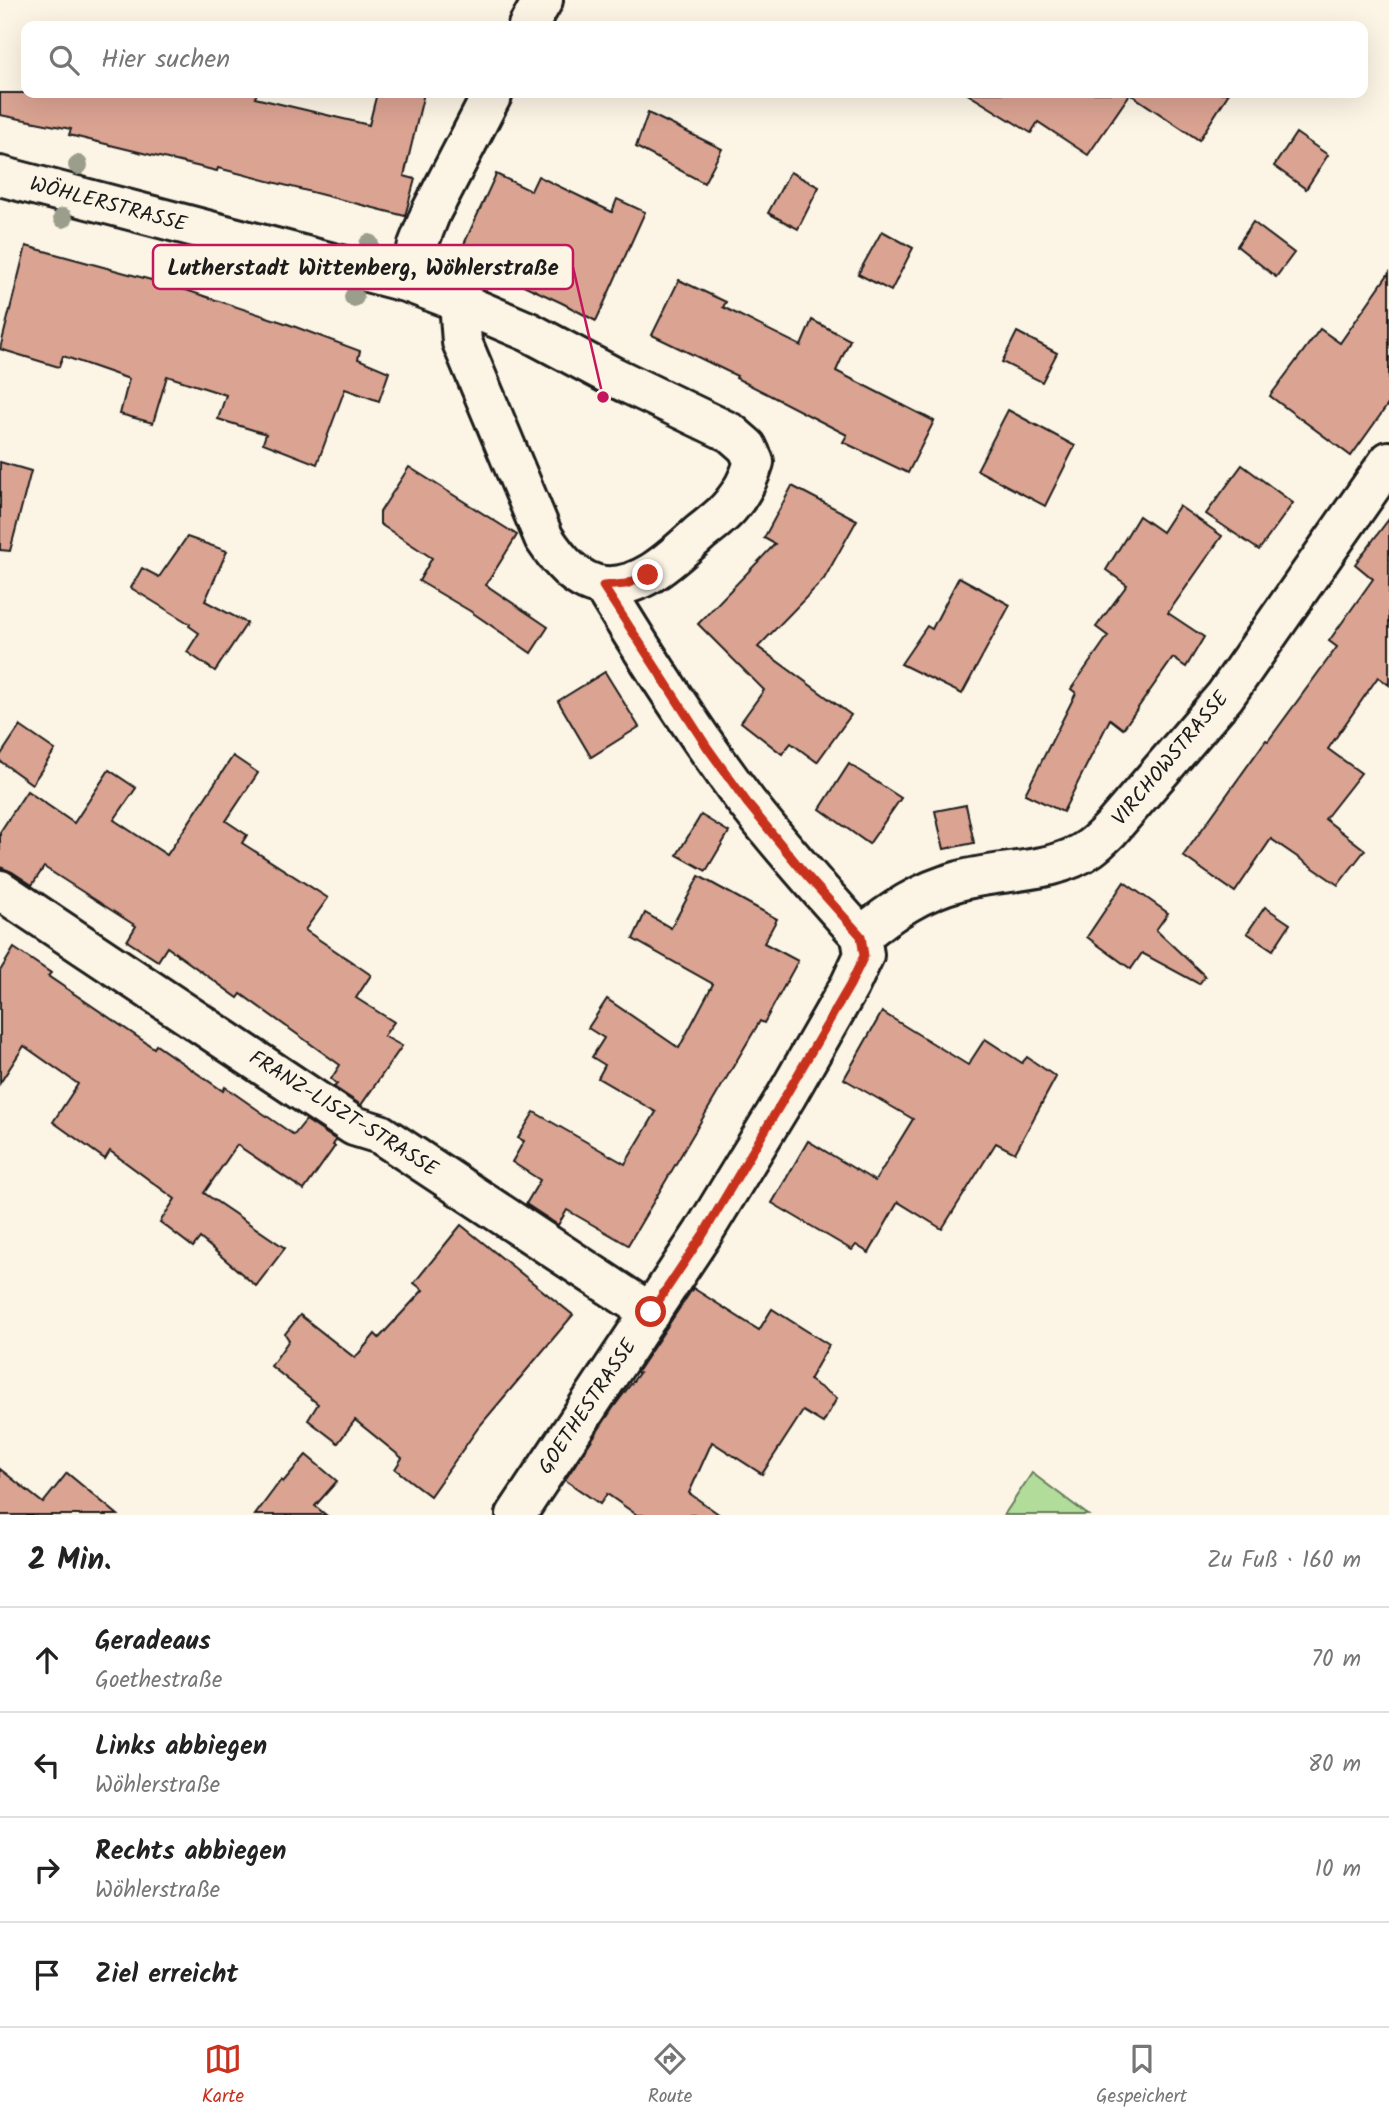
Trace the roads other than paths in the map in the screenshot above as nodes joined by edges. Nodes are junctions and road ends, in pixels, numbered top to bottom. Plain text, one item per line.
1 (543, 0) edge
2 (531, 21) edge
3 (491, 98) edge
4 (0, 176) edge
5 (409, 283) junction
6 (458, 302) junction
7 (1389, 461) edge
8 (603, 586) junction
9 (0, 890) edge
10 (861, 936) junction
11 (651, 1312) junction
12 (516, 1515) edge

1 - 2 street
3 - 5 street
4 - 5 street, WÖHLERSTRASSE
5 - 6 street, WÖHLERSTRASSE
6 - 8 street
6 - 8 street, WÖHLERSTRASSE
7 - 10 street, VIRCHOWSTRASSE
8 - 10 street
9 - 11 street, FRANZ-LISZT-STRASSE
10 - 11 street, GOETHESTRASSE
11 - 12 street, GOETHESTRASSE

